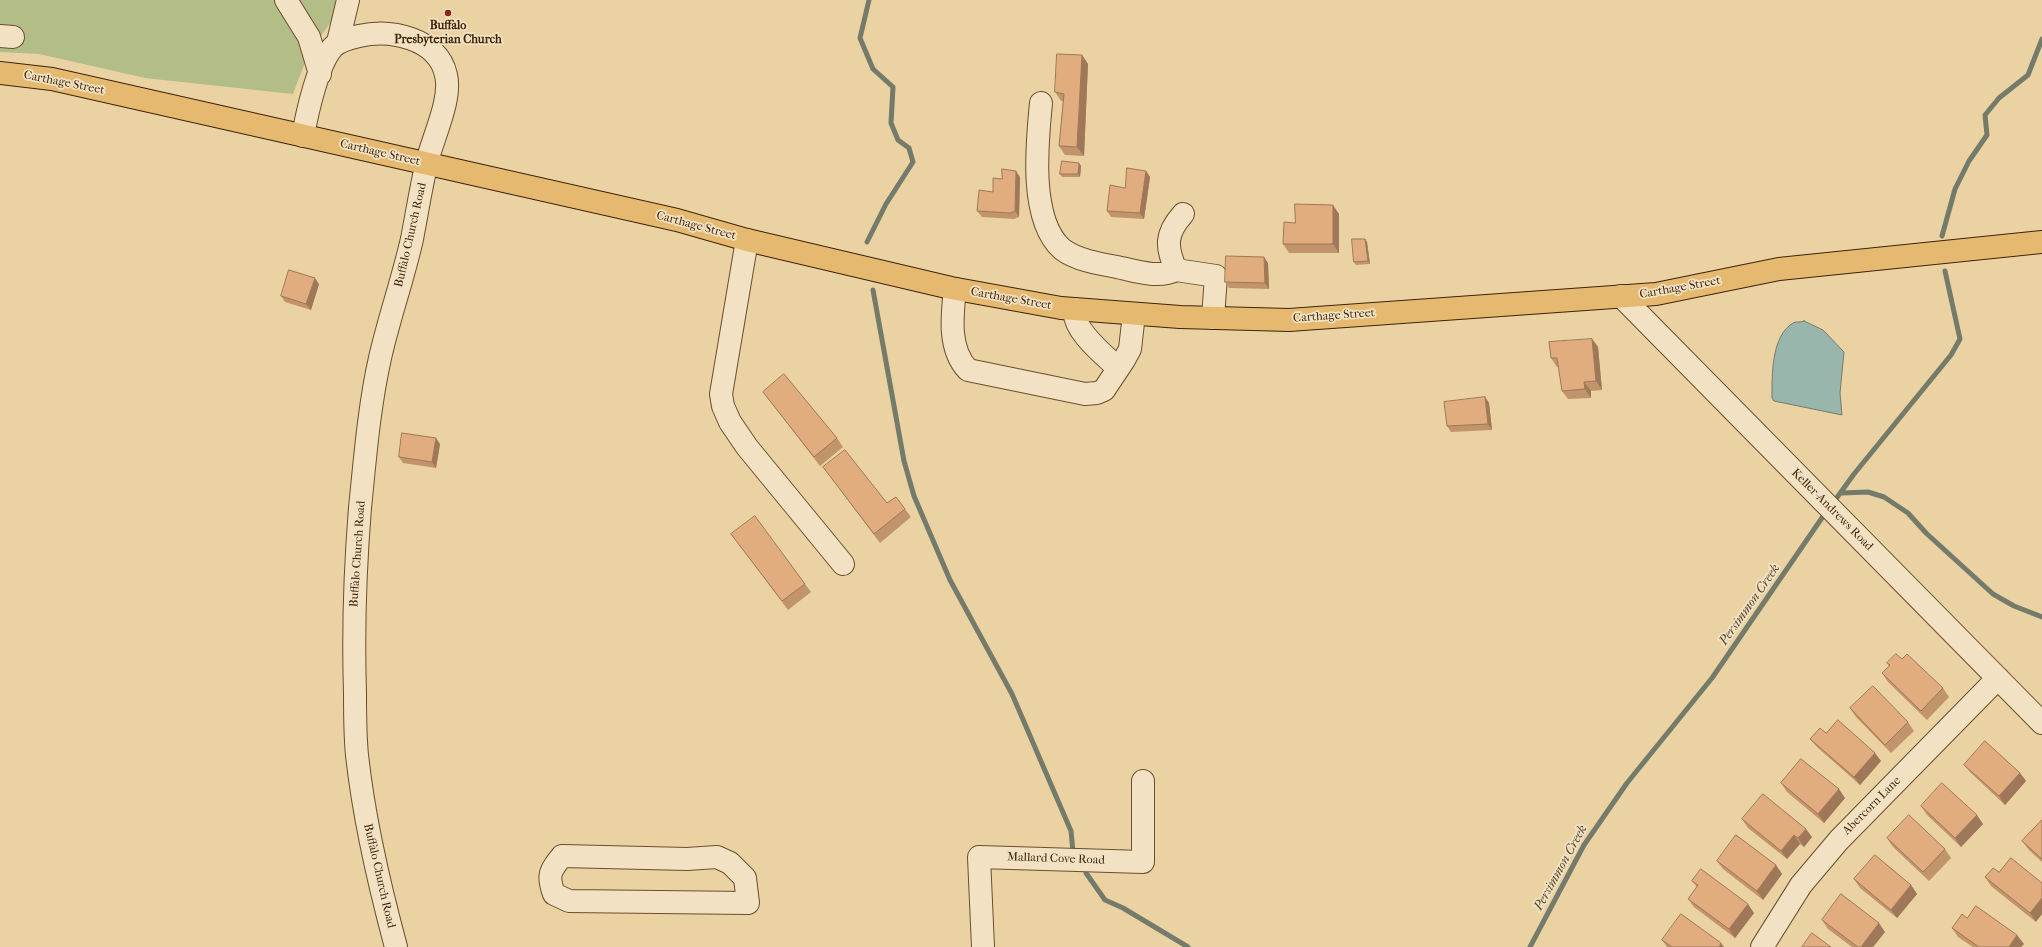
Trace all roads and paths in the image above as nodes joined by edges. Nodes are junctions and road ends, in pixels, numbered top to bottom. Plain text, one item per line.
1 (286, 0) edge
2 (348, 0) edge
3 (338, 42) junction
4 (0, 73) edge
5 (320, 74) junction
6 (1041, 103) dead end
7 (303, 136) junction
8 (426, 164) junction
9 (1183, 214) dead end
10 (747, 240) junction
11 (2042, 242) edge
12 (1176, 270) junction
13 (955, 289) junction
14 (1621, 296) junction
15 (1075, 309) junction
16 (1134, 314) junction
17 (1213, 318) junction
18 (1118, 368) junction
19 (843, 564) dead end
20 (1998, 678) junction
21 (2042, 723) edge
22 (1143, 781) dead end
23 (569, 901) joint
24 (396, 947) edge
25 (983, 947) edge
26 (1762, 947) edge

1 - 5 street
2 - 3 street
3 - 5 street
3 - 8 street
4 - 7 main road, Carthage Street
5 - 7 street
6 - 12 street
7 - 8 main road, Carthage Street
8 - 10 main road, Carthage Street
8 - 24 street, Buffalo Church Road
9 - 12 street
10 - 13 main road, Carthage Street
10 - 19 street
11 - 14 main road, Carthage Street
12 - 17 street
13 - 15 main road, Carthage Street
13 - 18 street
14 - 17 main road, Carthage Street
14 - 20 street, Keller-Andrews Road
15 - 16 main road, Carthage Street
15 - 18 street
16 - 17 main road, Carthage Street
16 - 18 street
20 - 21 street, Keller-Andrews Road
20 - 26 street, Abercorn Lane
22 - 25 street, Mallard Cove Road
23 - 23 street

